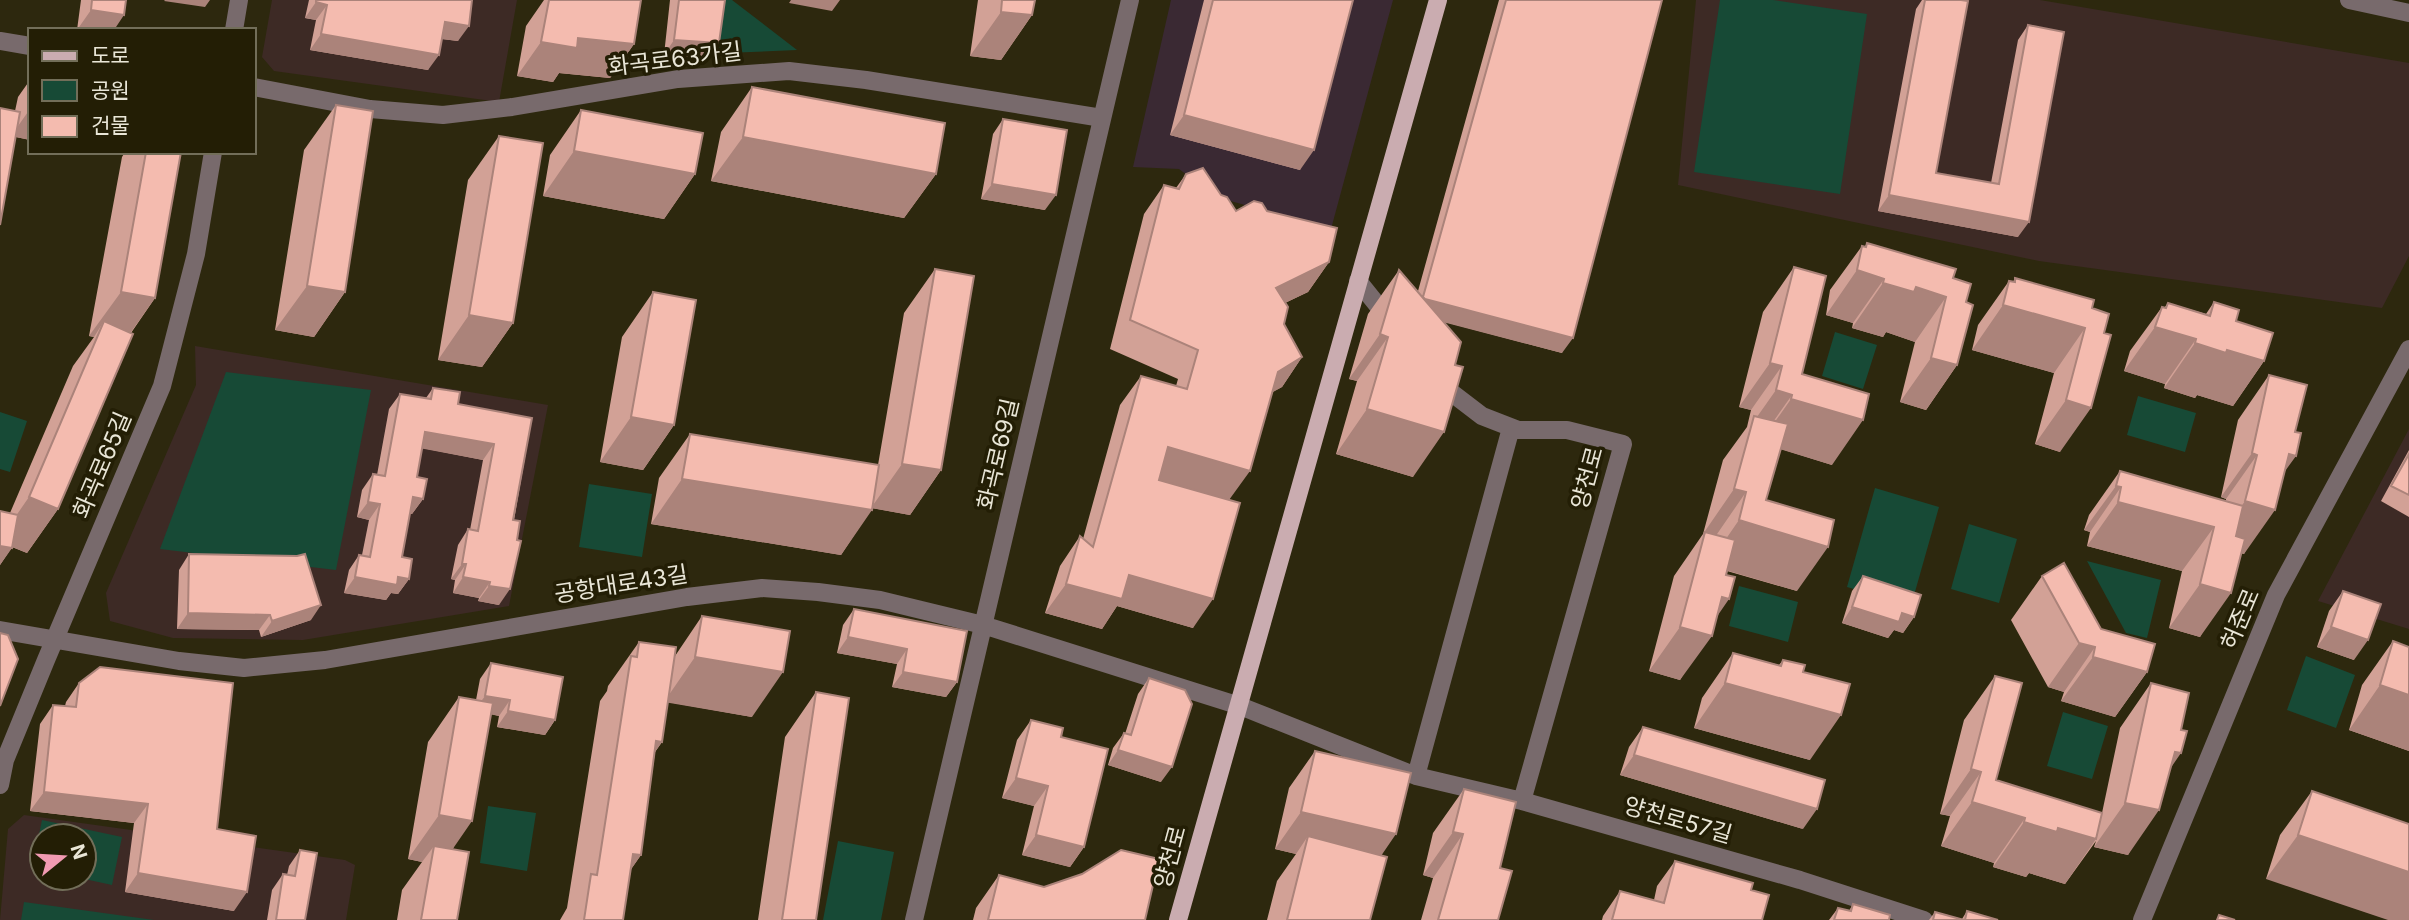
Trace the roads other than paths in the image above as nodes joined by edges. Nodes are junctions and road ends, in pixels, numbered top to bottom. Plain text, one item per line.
1 (239, 0) edge
2 (1130, 0) edge
3 (1438, 0) edge
4 (2349, 0) edge
5 (2409, 13) edge
6 (234, 28) edge
7 (0, 41) edge
8 (28, 46) edge
9 (256, 87) edge
10 (1102, 118) junction
11 (213, 154) edge
12 (1358, 281) junction
13 (1399, 331) edge
14 (2409, 349) edge
15 (1424, 360) edge
16 (1511, 428) junction
17 (983, 625) junction
18 (0, 630) edge
19 (54, 640) junction
20 (1240, 706) junction
21 (1416, 776) junction
22 (0, 786) edge
23 (1522, 801) junction
24 (914, 920) edge
25 (1178, 920) edge
26 (1924, 920) edge
27 (2142, 920) edge

1 - 6 street
2 - 10 street, 화곡로69길
3 - 12 main road, 양천로
4 - 5 street
7 - 8 street
9 - 10 street, 화곡로63가길
10 - 17 street, 화곡로69길
11 - 19 street, 화곡로65길
12 - 13 street
12 - 20 main road, 양천로
14 - 27 street, 허준로
15 - 16 street, 양천로
16 - 21 street
16 - 23 street, 양천로
17 - 19 street, 공항대로43길
17 - 20 street, 공항대로43길
17 - 24 street, 화곡로69길
18 - 19 street, 공항대로43길
19 - 22 street, 화곡로65길
20 - 21 street, 양천로57길
20 - 25 main road, 양천로
21 - 23 street, 양천로57길
23 - 26 street, 양천로57길

